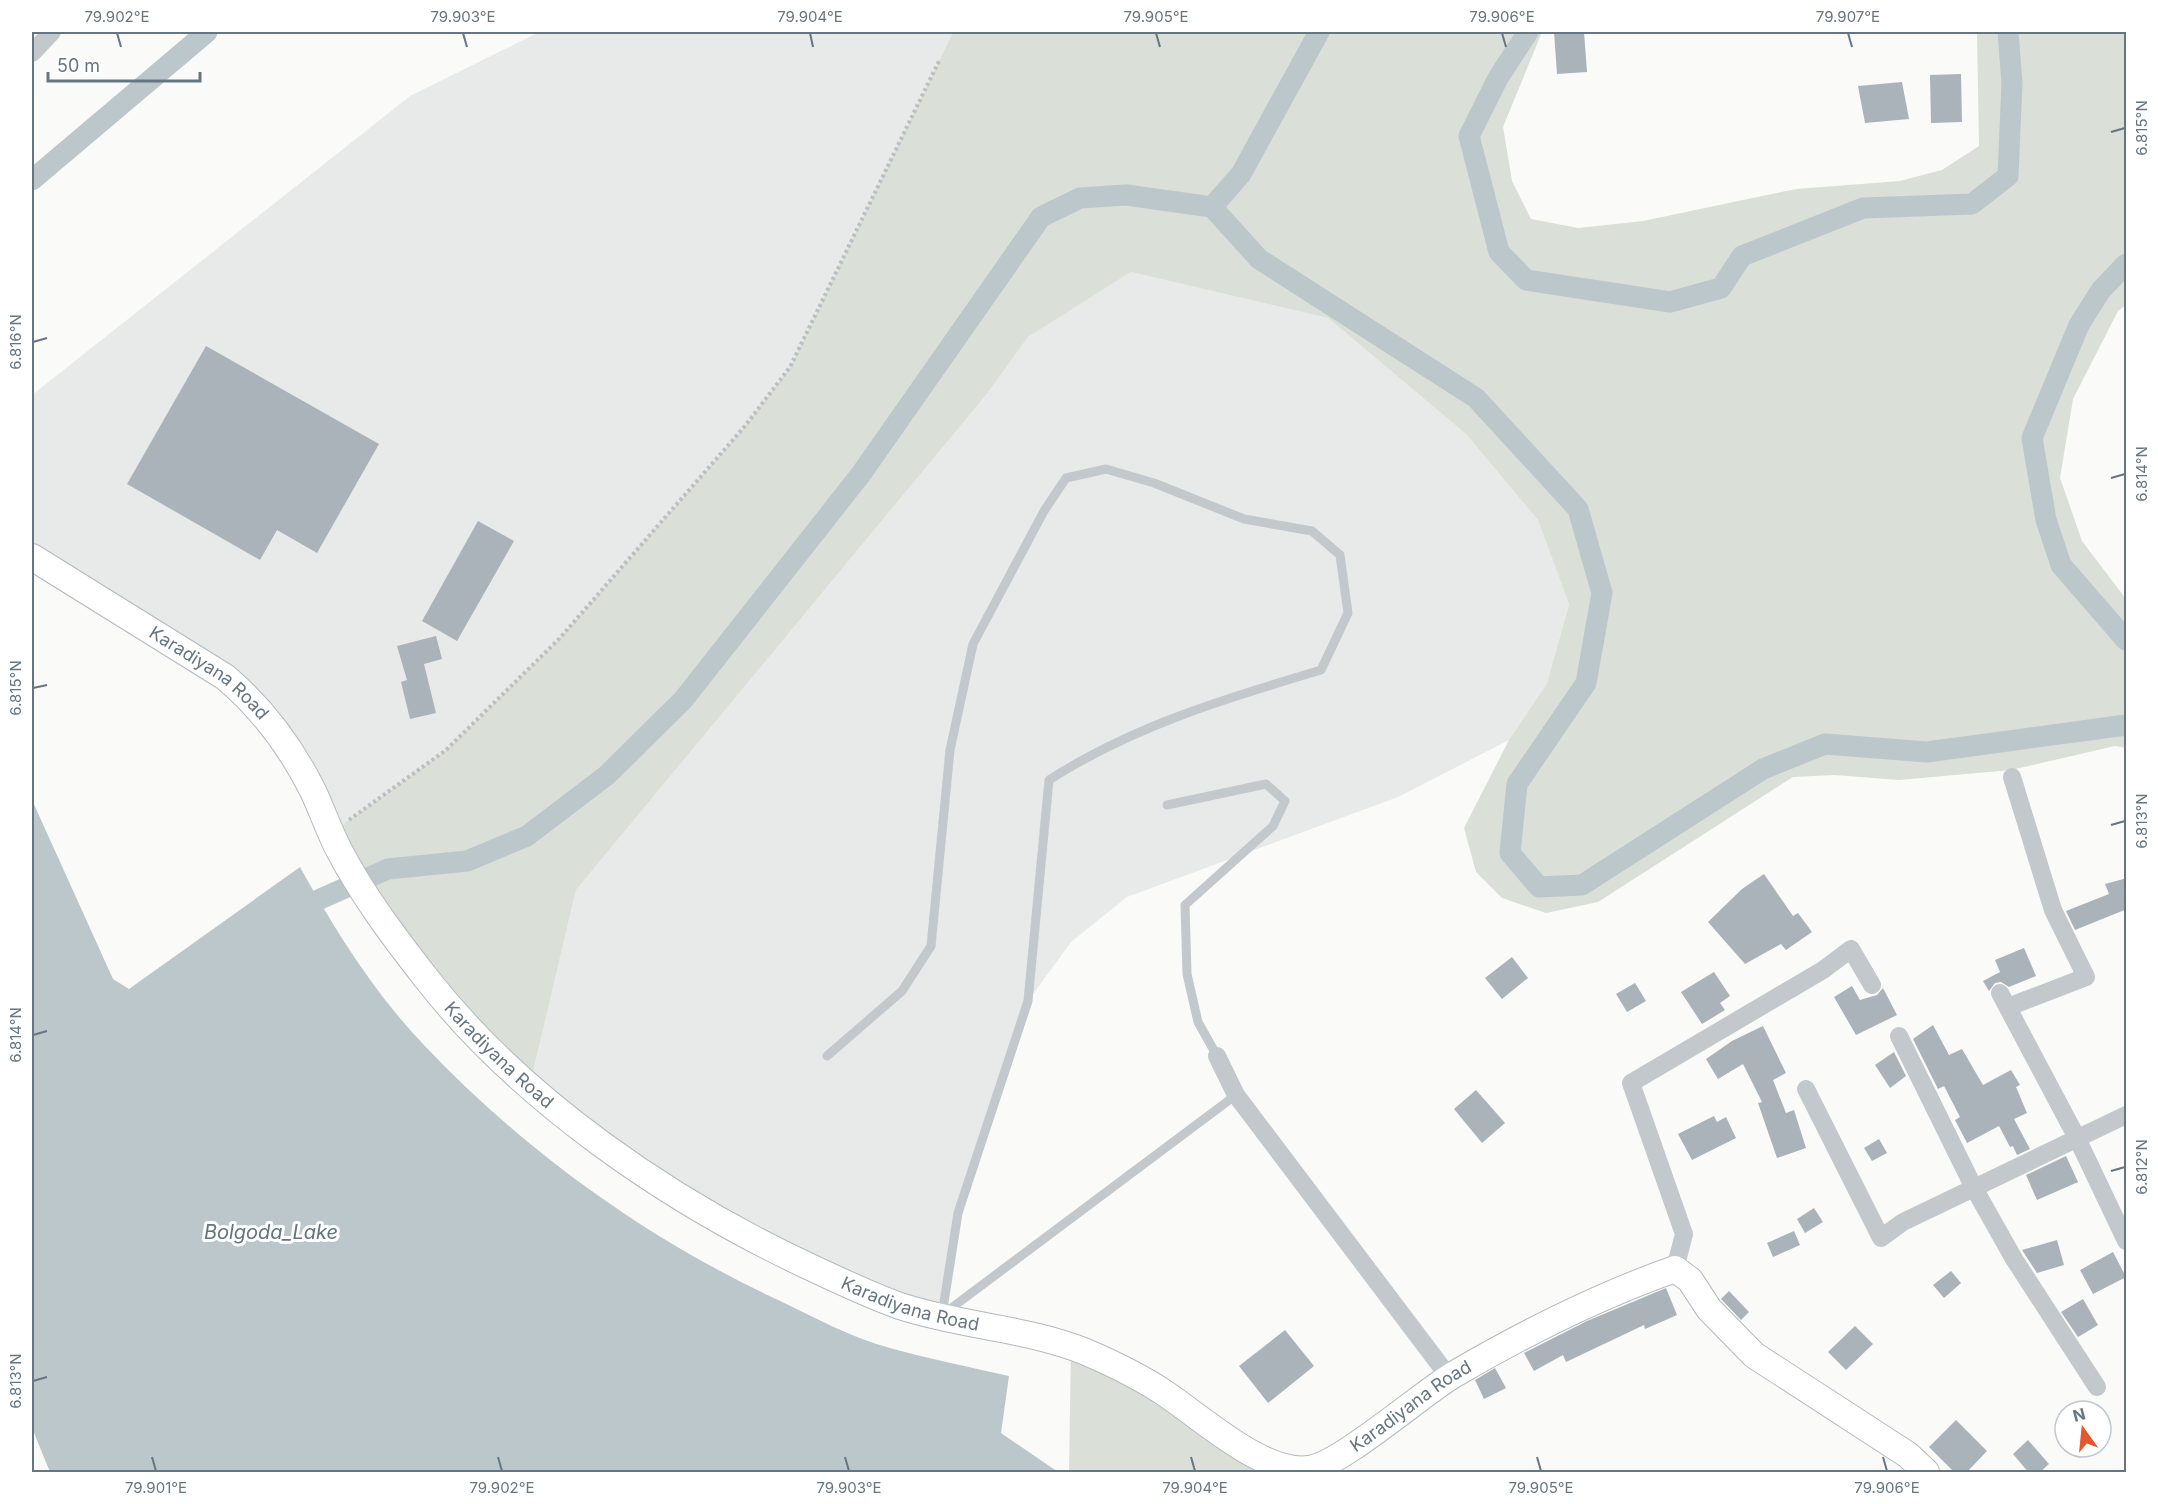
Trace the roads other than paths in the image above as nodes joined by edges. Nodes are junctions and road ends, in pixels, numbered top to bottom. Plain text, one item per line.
1 (52, 32) edge
2 (32, 53) edge
3 (32, 557) edge
4 (2012, 777) dead end
5 (1167, 805) dead end
6 (1872, 985) dead end
7 (1899, 1036) dead end
8 (827, 1056) dead end
9 (1217, 1056) joint
10 (1806, 1089) dead end
11 (1236, 1095) junction
12 (2127, 1115) edge
13 (2077, 1138) junction
14 (1974, 1188) junction
15 (2127, 1241) edge
16 (1674, 1269) junction
17 (942, 1315) junction
18 (1449, 1377) junction
19 (2097, 1387) dead end
20 (1926, 1473) edge

1 - 2 street
3 - 17 street, Karadiyana Road
4 - 13 street
5 - 9 lane
6 - 16 street
7 - 14 street
8 - 17 lane
9 - 11 street
10 - 14 street
11 - 17 lane
11 - 18 street
12 - 13 street
13 - 14 street
13 - 15 street
14 - 19 street
16 - 18 street, Karadiyana Road
16 - 20 street
17 - 18 street, Karadiyana Road

